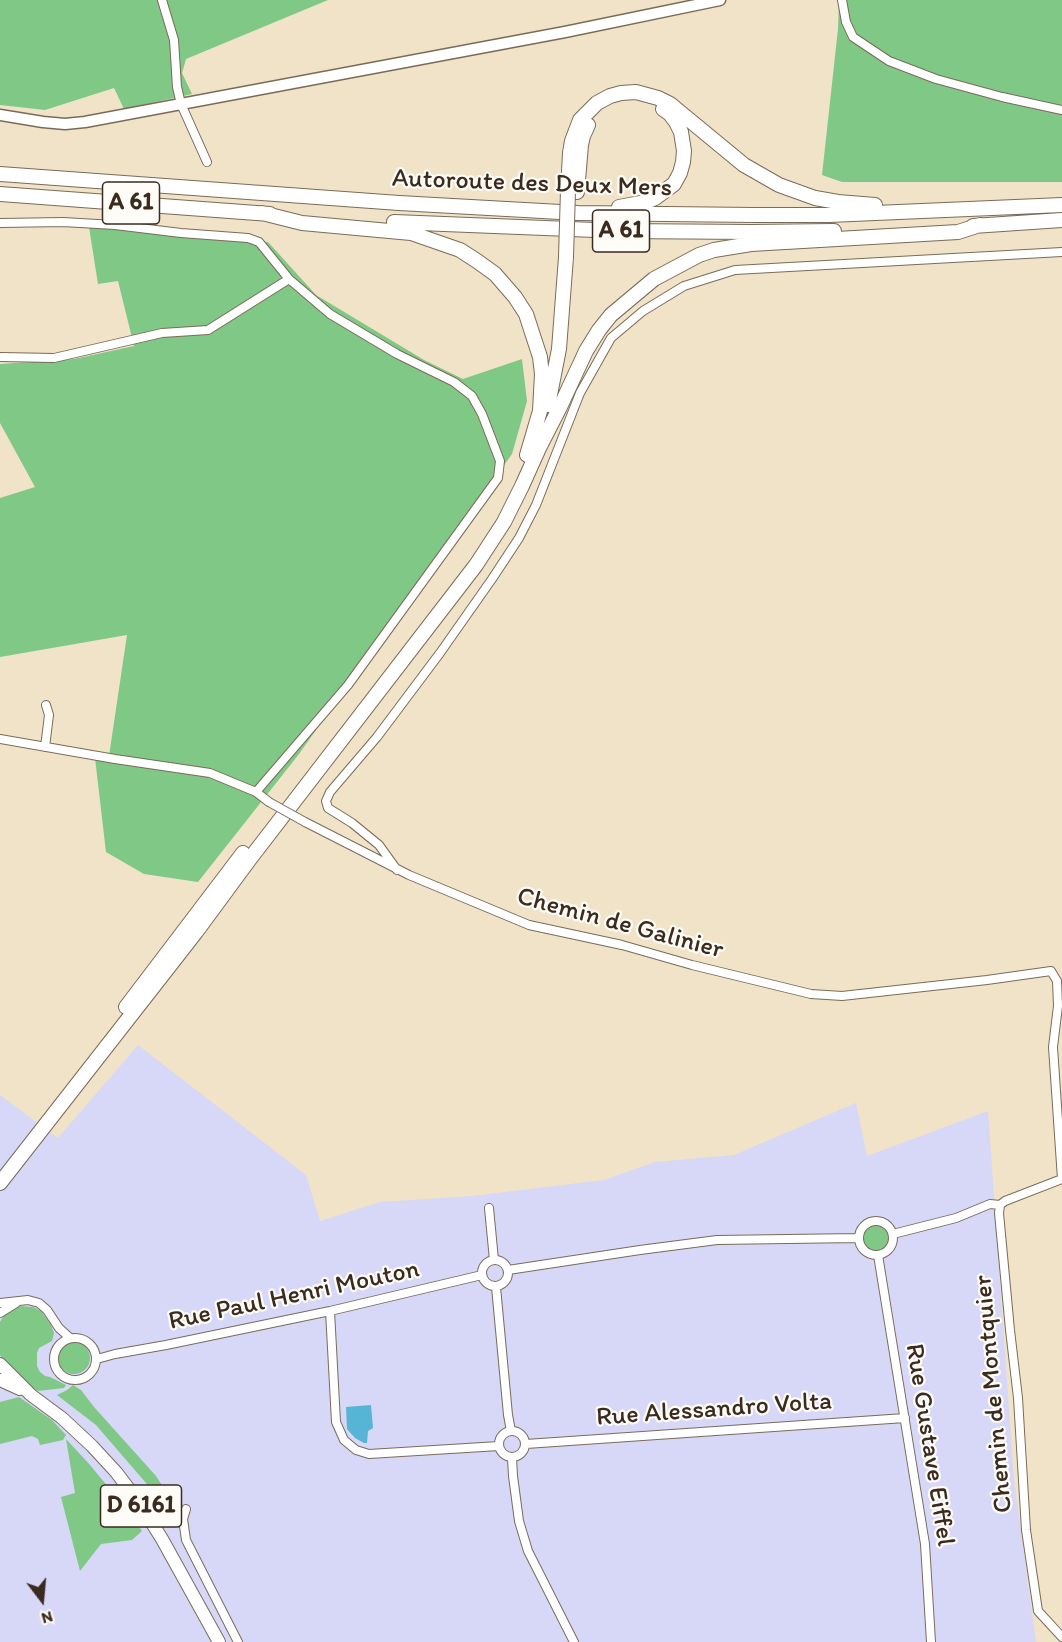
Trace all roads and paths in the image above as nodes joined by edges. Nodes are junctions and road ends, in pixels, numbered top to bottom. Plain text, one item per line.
1 (162, 0) edge
2 (720, 0) edge
3 (842, 0) edge
4 (181, 104) junction
5 (1062, 110) edge
6 (0, 115) edge
7 (207, 162) dead end
8 (0, 174) edge
9 (573, 191) junction
10 (0, 194) edge
11 (1062, 205) edge
12 (936, 211) junction
13 (262, 213) junction
14 (578, 213) junction
15 (1062, 220) edge
16 (0, 223) edge
17 (980, 225) junction
18 (1062, 252) edge
19 (290, 279) junction
20 (0, 357) edge
21 (534, 450) junction
22 (46, 705) dead end
23 (0, 739) edge
24 (45, 747) junction
25 (256, 792) junction
26 (397, 870) junction
27 (0, 1170) edge
28 (1062, 1179) edge
29 (0, 1183) edge
30 (1000, 1205) junction
31 (489, 1208) dead end
32 (893, 1234) junction
33 (858, 1238) junction
34 (878, 1256) junction
35 (494, 1260) junction
36 (508, 1270) junction
37 (482, 1275) junction
38 (496, 1287) junction
39 (20, 1301) junction
40 (0, 1302) edge
41 (330, 1311) junction
42 (0, 1313) edge
43 (59, 1328) junction
44 (70, 1338) junction
45 (60, 1344) junction
46 (96, 1357) junction
47 (0, 1364) edge
48 (0, 1380) edge
49 (31, 1395) junction
50 (904, 1418) junction
51 (511, 1431) junction
52 (526, 1444) junction
53 (499, 1446) junction
54 (512, 1458) junction
55 (186, 1509) dead end
56 (1062, 1637) edge
57 (219, 1642) edge
58 (238, 1642) edge
59 (574, 1642) edge
60 (931, 1642) edge

1 - 4 street
2 - 4 main road
3 - 5 street
4 - 6 main road
4 - 7 street
8 - 14 highway, Autoroute des Deux Mers / A 61
9 - 12 highway
9 - 14 highway
9 - 21 highway, bridge
10 - 13 highway, Autoroute des Deux Mers / A 61
11 - 12 highway, Autoroute des Deux Mers / A 61
12 - 14 highway, Autoroute des Deux Mers / A 61
13 - 17 highway, Autoroute des Deux Mers / A 61
13 - 21 highway
15 - 17 highway, Autoroute des Deux Mers / A 61
16 - 19 street
17 - 21 highway
18 - 26 street
19 - 20 street
19 - 25 street
21 - 27 highway
21 - 29 highway
22 - 24 street
23 - 24 street, Chemin de Galinier
24 - 25 street, Chemin de Galinier
25 - 26 street, Chemin de Galinier, bridge
26 - 28 street, Chemin de Galinier
28 - 30 street
30 - 32 street
30 - 56 street, Chemin de Montquier
31 - 35 street
32 - 33 street
32 - 34 street
33 - 34 street
33 - 36 street
34 - 50 street, Rue Gustave Eiffel
35 - 36 street
35 - 37 street
36 - 38 street
37 - 38 street
37 - 41 street, Rue Paul Henri Mouton
38 - 51 street
39 - 40 street
39 - 42 street
39 - 43 street
41 - 46 street, Rue Paul Henri Mouton
41 - 53 street
43 - 44 street
43 - 45 street
44 - 45 street
44 - 46 street
45 - 46 street
47 - 49 main road, D 6161
48 - 49 main road, D 6161
49 - 57 main road, D 6161
50 - 52 street, Rue Alessandro Volta
50 - 60 street, Rue Gustave Eiffel
51 - 52 street
51 - 53 street
52 - 54 street
53 - 54 street
54 - 59 street
55 - 58 street

